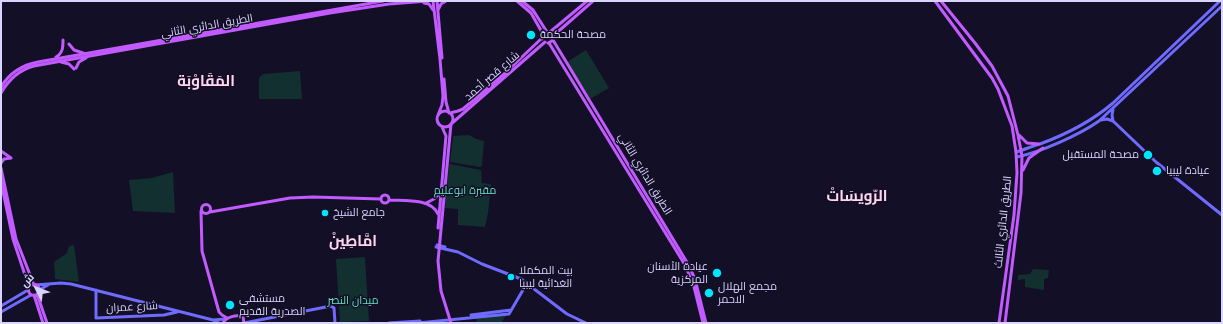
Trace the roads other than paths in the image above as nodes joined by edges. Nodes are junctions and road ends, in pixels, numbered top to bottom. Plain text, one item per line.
1 (383, 1) edge
2 (428, 1) edge
3 (432, 1) edge
4 (436, 1) edge
5 (446, 1) edge
6 (517, 1) edge
7 (522, 1) edge
8 (587, 1) edge
9 (593, 1) edge
10 (935, 1) edge
11 (941, 1) edge
12 (1220, 1) edge
13 (418, 2) edge
14 (1222, 6) edge
15 (436, 13) junction
16 (549, 32) junction
17 (1187, 32) junction
18 (543, 34) junction
19 (1191, 36) junction
20 (542, 38) junction
21 (553, 38) junction
22 (63, 40) dead end
23 (545, 42) junction
24 (549, 43) junction
25 (69, 44) dead end
26 (86, 53) junction
27 (90, 56) junction
28 (54, 59) junction
29 (60, 62) junction
30 (1, 87) edge
31 (1, 93) edge
32 (1113, 109) junction
33 (449, 113) junction
34 (438, 115) junction
35 (1099, 121) junction
36 (1113, 121) junction
37 (451, 124) junction
38 (442, 127) junction
39 (1018, 135) junction
40 (1039, 144) junction
41 (1043, 148) junction
42 (1, 151) edge
43 (1021, 151) junction
44 (1016, 152) junction
45 (1022, 156) junction
46 (1016, 157) junction
47 (1, 163) edge
48 (1, 168) edge
49 (1022, 172) junction
50 (1, 182) edge
51 (441, 189) junction
52 (428, 203) junction
53 (441, 204) junction
54 (208, 205) junction
55 (219, 210) junction
56 (201, 211) junction
57 (208, 213) junction
58 (1222, 215) edge
59 (439, 216) junction
60 (202, 224) junction
61 (438, 246) junction
62 (527, 283) junction
63 (50, 284) junction
64 (35, 285) junction
65 (29, 288) junction
66 (39, 290) junction
67 (96, 290) junction
68 (34, 295) junction
69 (1, 306) edge
70 (511, 310) junction
71 (1, 312) edge
72 (178, 312) junction
73 (226, 319) junction
74 (213, 320) junction
75 (449, 320) edge
76 (43, 323) edge
77 (47, 323) edge
78 (219, 323) edge
79 (223, 323) edge
80 (244, 323) edge
81 (335, 323) edge
82 (389, 323) edge
83 (418, 323) edge
84 (586, 323) edge
85 (703, 323) edge
86 (706, 323) edge
87 (999, 323) edge
88 (1004, 323) edge

1 - 26 main road, الطريق الدائري الثاني
2 - 13 main road, الطريق الدائري الثاني
3 - 15 main road
4 - 15 main road
5 - 15 main road
6 - 18 main road
7 - 16 main road
8 - 16 main road
9 - 21 main road
10 - 44 main road, الطريق الدائري الثالث
11 - 39 main road, الطريق الدائري الثالث
12 - 17 main road
13 - 15 main road
13 - 27 main road, الطريق الدائري الثاني
14 - 19 main road
15 - 33 main road
15 - 34 main road
16 - 18 main road
16 - 21 main road
17 - 19 main road
17 - 40 main road
18 - 20 main road
19 - 32 main road
20 - 23 main road
20 - 33 main road, شارع قصر أحمد
21 - 24 main road
21 - 86 main road, الطريق الدائري الثاني
22 - 28 main road
23 - 24 main road
23 - 37 main road, شارع قصر أحمد
24 - 85 main road, الطريق الدائري الثاني
25 - 26 main road
26 - 28 main road, الطريق الدائري الثاني
27 - 29 main road, الطريق الدائري الثاني
27 - 29 main road
28 - 30 main road, الطريق الدائري الثاني
29 - 31 main road, الطريق الدائري الثاني
32 - 35 main road
32 - 36 main road
33 - 34 main road
33 - 37 main road
34 - 38 main road
35 - 36 main road
35 - 41 main road
36 - 58 main road
37 - 38 main road
37 - 53 main road
38 - 51 main road
39 - 40 main road
39 - 43 main road, الطريق الدائري الثالث
40 - 43 main road
41 - 45 main road
41 - 49 main road
42 - 47 main road
43 - 44 main road
43 - 45 main road, الطريق الدائري الثالث
44 - 46 main road, الطريق الدائري الثالث
45 - 46 main road
45 - 49 main road, الطريق الدائري الثالث
46 - 87 main road, الطريق الدائري الثالث
48 - 64 main road
49 - 88 main road, الطريق الدائري الثالث
50 - 65 main road
51 - 52 main road
51 - 53 main road
52 - 53 main road
52 - 55 main road
52 - 59 main road
53 - 59 main road
53 - 61 main road
54 - 55 main road
54 - 56 main road
54 - 57 main road
55 - 57 main road
56 - 57 main road
56 - 60 main road
57 - 60 main road
59 - 61 main road
60 - 73 main road
61 - 62 main road
61 - 75 main road
62 - 70 main road
62 - 84 main road
63 - 64 main road
63 - 66 main road
63 - 67 main road
64 - 65 main road
64 - 66 main road
65 - 68 main road
65 - 69 main road
66 - 68 main road
67 - 72 main road
67 - 72 main road, شارع عمران
68 - 71 main road
68 - 76 main road
68 - 77 main road
70 - 75 main road
70 - 75 main road
72 - 74 main road
73 - 74 main road
73 - 79 main road
73 - 80 main road
74 - 78 main road
75 - 82 main road
75 - 83 main road
80 - 81 main road

